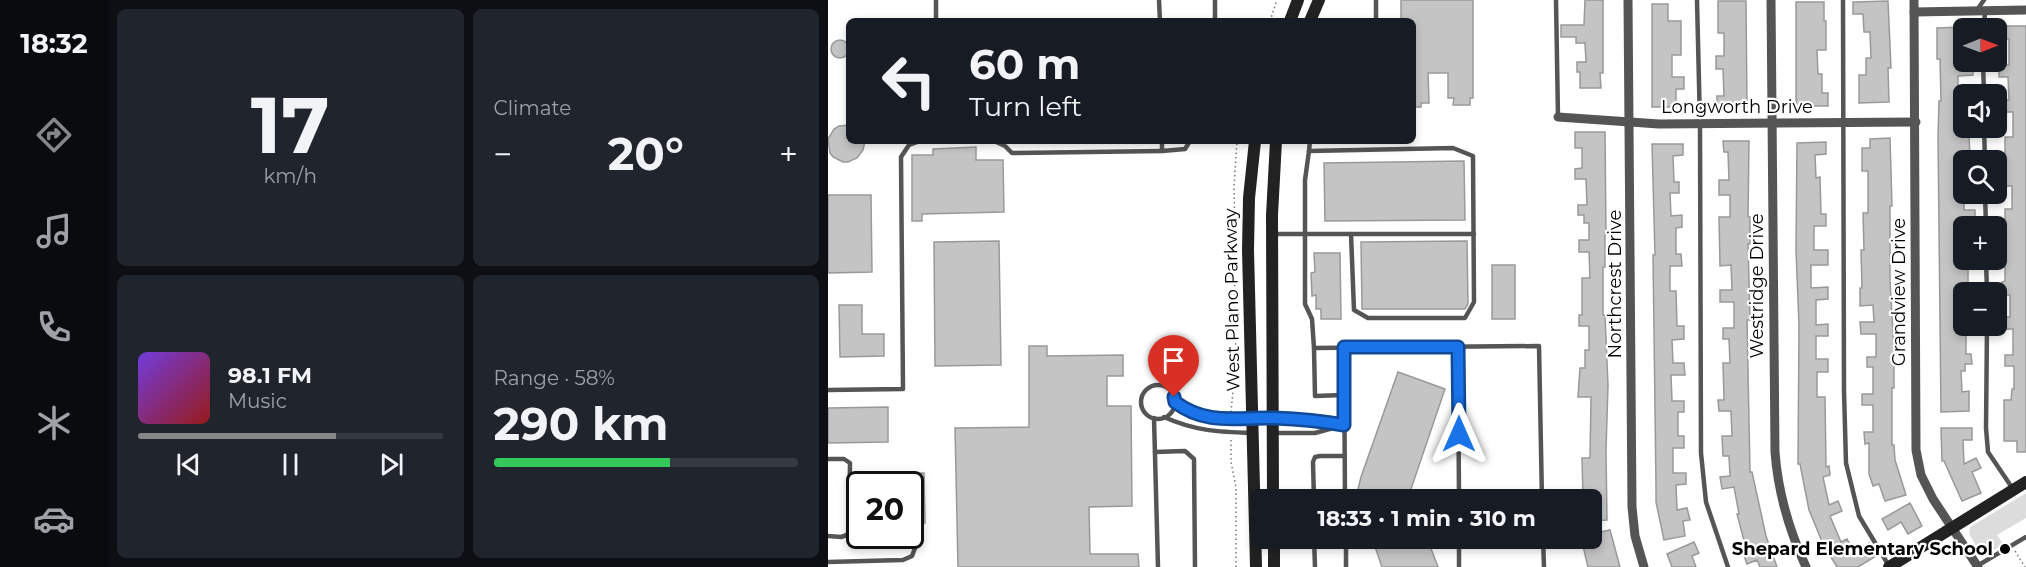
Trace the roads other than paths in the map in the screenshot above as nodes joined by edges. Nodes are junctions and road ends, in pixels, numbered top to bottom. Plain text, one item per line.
1 (936, 0) edge
2 (1159, 0) edge
3 (1215, 0) edge
4 (1298, 0) edge
5 (1319, 0) edge
6 (1376, 0) edge
7 (1556, 0) edge
8 (1628, 0) edge
9 (1697, 0) edge
10 (1771, 0) edge
11 (1843, 0) edge
12 (1914, 0) edge
13 (1984, 0) edge
14 (2026, 10) edge
15 (1981, 11) junction
16 (1914, 12) junction
17 (936, 18) edge
18 (1160, 18) edge
19 (1215, 18) edge
20 (1291, 18) edge
21 (1311, 18) edge
22 (1376, 18) edge
23 (1982, 18) edge
24 (1558, 117) joint
25 (1630, 121) junction
26 (1916, 122) junction
27 (1843, 123) junction
28 (1700, 124) junction
29 (1773, 124) junction
30 (912, 144) edge
31 (1001, 144) edge
32 (1162, 144) edge
33 (1188, 144) edge
34 (1255, 144) edge
35 (1276, 144) edge
36 (1310, 144) edge
37 (1162, 151) junction
38 (1309, 151) junction
39 (1272, 234) junction
40 (1305, 234) junction
41 (1351, 234) junction
42 (1474, 234) junction
43 (1987, 336) edge
44 (1344, 347) junction
45 (1458, 347) junction
46 (1314, 348) junction
47 (828, 390) edge
48 (1344, 395) junction
49 (1175, 402) junction
50 (1164, 417) junction
51 (1154, 418) junction
52 (1252, 418) junction
53 (1272, 418) junction
54 (1344, 425) junction
55 (1253, 433) junction
56 (1272, 434) junction
57 (1155, 452) junction
58 (1345, 456) junction
59 (828, 459) edge
60 (850, 471) edge
61 (2026, 483) edge
62 (1273, 489) edge
63 (1314, 489) edge
64 (1345, 489) edge
65 (1459, 489) edge
66 (1542, 489) edge
67 (2014, 490) junction
68 (1951, 528) junction
69 (828, 536) edge
70 (846, 536) edge
71 (2026, 537) edge
72 (915, 549) edge
73 (1274, 549) edge
74 (1314, 549) edge
75 (1346, 549) edge
76 (1459, 549) edge
77 (1543, 549) edge
78 (828, 562) edge
79 (1978, 566) edge
80 (1158, 567) edge
81 (1195, 567) edge
82 (1256, 567) edge
83 (1274, 567) edge
84 (1315, 567) edge
85 (1346, 567) edge
86 (1459, 567) edge
87 (1544, 567) edge
88 (1644, 567) edge
89 (1728, 567) edge
90 (1806, 567) edge
91 (1889, 567) edge

1 - 17 lane
2 - 18 lane
3 - 19 lane
4 - 20 main road
5 - 21 main road
6 - 22 lane
7 - 24 lane
8 - 25 street, Northcrest Drive
9 - 28 lane
10 - 29 street, Westridge Drive
11 - 27 lane
12 - 16 street, Grandview Drive
13 - 15 lane
14 - 15 street
15 - 16 street
15 - 23 lane
16 - 26 street, Grandview Drive
24 - 25 street, Longworth Drive
25 - 28 street, Longworth Drive
25 - 88 street, Northcrest Drive
26 - 27 street, Longworth Drive
26 - 68 street, Grandview Drive
27 - 29 street, Longworth Drive
27 - 91 lane
28 - 29 street, Longworth Drive
28 - 89 lane
29 - 90 street, Westridge Drive
30 - 47 lane
31 - 37 lane
32 - 37 lane
33 - 37 lane
34 - 52 main road, West Plano Parkway
35 - 39 main road
36 - 38 lane
38 - 40 lane
38 - 42 lane
39 - 40 lane
39 - 53 main road
40 - 41 lane
40 - 46 lane
41 - 42 lane
41 - 42 lane
43 - 67 lane
44 - 45 lane
44 - 46 lane
44 - 48 lane
45 - 65 lane
45 - 66 lane
46 - 48 lane
48 - 54 lane
49 - 50 lane
49 - 51 lane
49 - 52 lane
50 - 51 lane
50 - 55 lane
51 - 57 lane
52 - 53 main road
52 - 55 main road, West Plano Parkway
53 - 54 lane
53 - 56 main road
54 - 56 lane
54 - 58 lane
55 - 56 main road
55 - 82 main road, West Plano Parkway
56 - 62 main road
57 - 80 lane
57 - 81 lane
58 - 63 lane
58 - 64 lane
59 - 60 lane
61 - 67 main road
67 - 68 main road
68 - 79 street, Grandview Drive
68 - 91 main road
69 - 70 lane
71 - 79 lane
72 - 78 lane
73 - 83 main road
74 - 84 lane
75 - 85 lane
76 - 86 lane
77 - 87 lane

